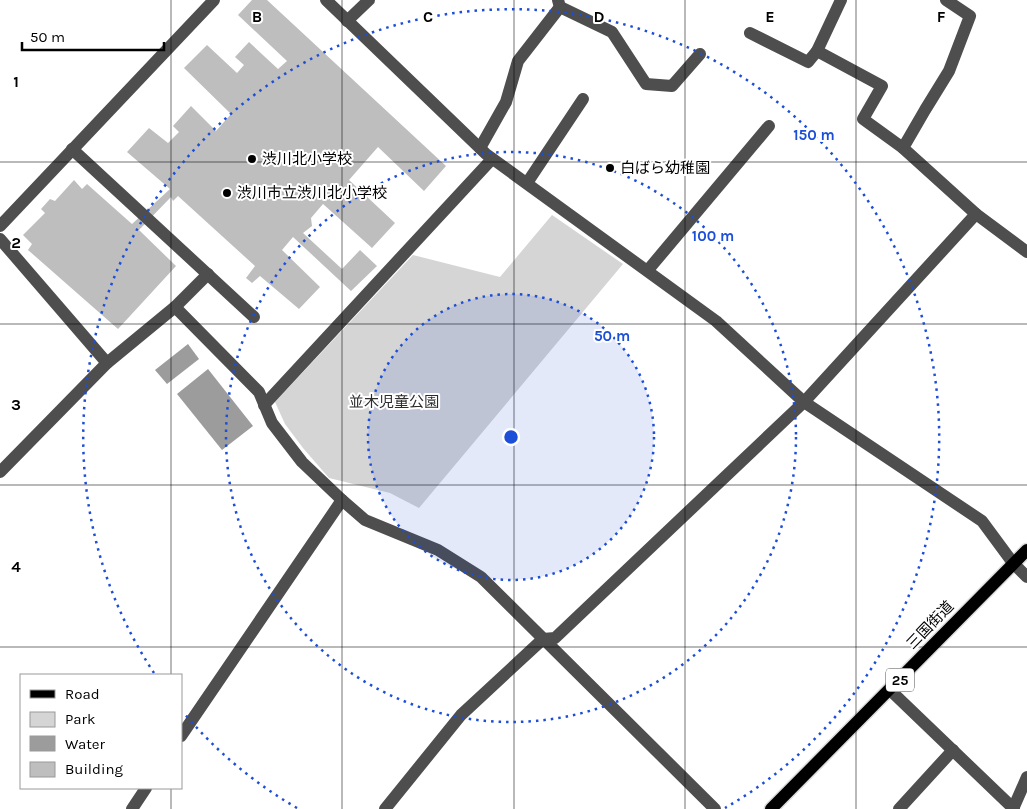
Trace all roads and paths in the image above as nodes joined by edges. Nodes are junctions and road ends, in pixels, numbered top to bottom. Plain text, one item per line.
1 (214, 0) edge
2 (326, 0) edge
3 (368, 0) edge
4 (841, 0) edge
5 (946, 0) edge
6 (559, 4) edge
7 (348, 21) junction
8 (750, 33) dead end
9 (817, 51) junction
10 (700, 54) dead end
11 (583, 99) dead end
12 (769, 126) dead end
13 (480, 148) junction
14 (903, 148) junction
15 (72, 150) junction
16 (492, 159) junction
17 (527, 183) junction
18 (976, 214) junction
19 (0, 226) edge
20 (0, 239) edge
21 (1027, 252) edge
22 (648, 270) junction
23 (208, 274) junction
24 (175, 307) junction
25 (254, 317) dead end
26 (107, 363) junction
27 (804, 402) junction
28 (264, 405) junction
29 (0, 472) edge
30 (342, 500) junction
31 (1027, 550) edge
32 (1013, 563) junction
33 (1027, 577) edge
34 (543, 639) junction
35 (890, 690) junction
36 (182, 735) edge
37 (953, 750) junction
38 (1027, 777) edge
39 (145, 789) edge
40 (132, 809) edge
41 (386, 809) edge
42 (715, 809) edge
43 (772, 809) edge
44 (899, 809) edge
45 (1014, 809) edge

1 - 15 street
2 - 7 street
3 - 7 street
4 - 9 street
5 - 14 street
6 - 10 street
6 - 13 street
7 - 13 street
8 - 9 street
9 - 14 street
11 - 17 street
12 - 22 street
13 - 16 street
14 - 18 street
15 - 19 street
15 - 23 street
16 - 17 street
16 - 28 street
17 - 22 street
18 - 21 street
18 - 27 street
20 - 26 street
22 - 27 street
23 - 24 street
23 - 25 street
24 - 26 street
24 - 28 street
26 - 29 street
27 - 32 street
27 - 34 street
28 - 30 street
30 - 34 street
30 - 36 street
31 - 32 main road, 三国街道 / 25
32 - 33 street
32 - 35 main road, 三国街道 / 25
34 - 41 street
34 - 42 street
35 - 37 street
35 - 43 main road, 三国街道 / 25
37 - 44 street
37 - 45 street
38 - 45 street
39 - 40 street

